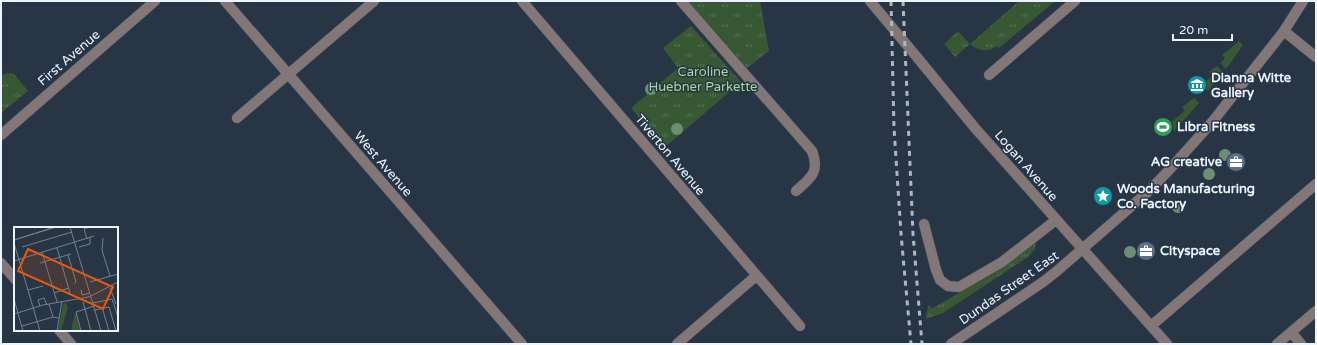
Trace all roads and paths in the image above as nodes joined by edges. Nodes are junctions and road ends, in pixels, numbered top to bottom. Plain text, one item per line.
1 (154, 1) edge
2 (225, 1) edge
3 (374, 1) edge
4 (522, 1) edge
5 (681, 1) edge
6 (870, 1) edge
7 (1074, 1) edge
8 (1303, 1) edge
9 (1284, 31) junction
10 (1316, 57) edge
11 (289, 74) junction
12 (989, 74) dead end
13 (237, 118) dead end
14 (1, 135) edge
15 (1316, 184) edge
16 (796, 191) dead end
17 (1056, 220) junction
18 (924, 224) dead end
19 (1082, 249) junction
20 (1, 263) edge
21 (756, 276) junction
22 (14, 278) edge
23 (1316, 311) edge
24 (800, 326) dead end
25 (1151, 326) junction
26 (60, 331) edge
27 (1291, 332) junction
28 (71, 344) edge
29 (522, 344) edge
30 (678, 344) edge
31 (951, 344) edge
32 (1167, 344) edge
33 (1278, 344) edge
34 (1301, 344) edge

1 - 14 street, First Avenue
2 - 11 street, West Avenue
3 - 11 street
4 - 21 street, Tiverton Avenue
5 - 16 street
6 - 17 street, Logan Avenue
7 - 12 street
8 - 9 street, Dundas Street East
9 - 10 street
9 - 19 street, Dundas Street East
11 - 13 street
11 - 29 street, West Avenue
15 - 25 street
17 - 18 street
17 - 19 street, Logan Avenue
19 - 25 street, Logan Avenue
19 - 31 street, Dundas Street East
20 - 22 street
21 - 24 street, Tiverton Avenue
21 - 30 street
23 - 27 street
25 - 32 street, Logan Avenue
26 - 28 street
27 - 33 street
27 - 34 street

